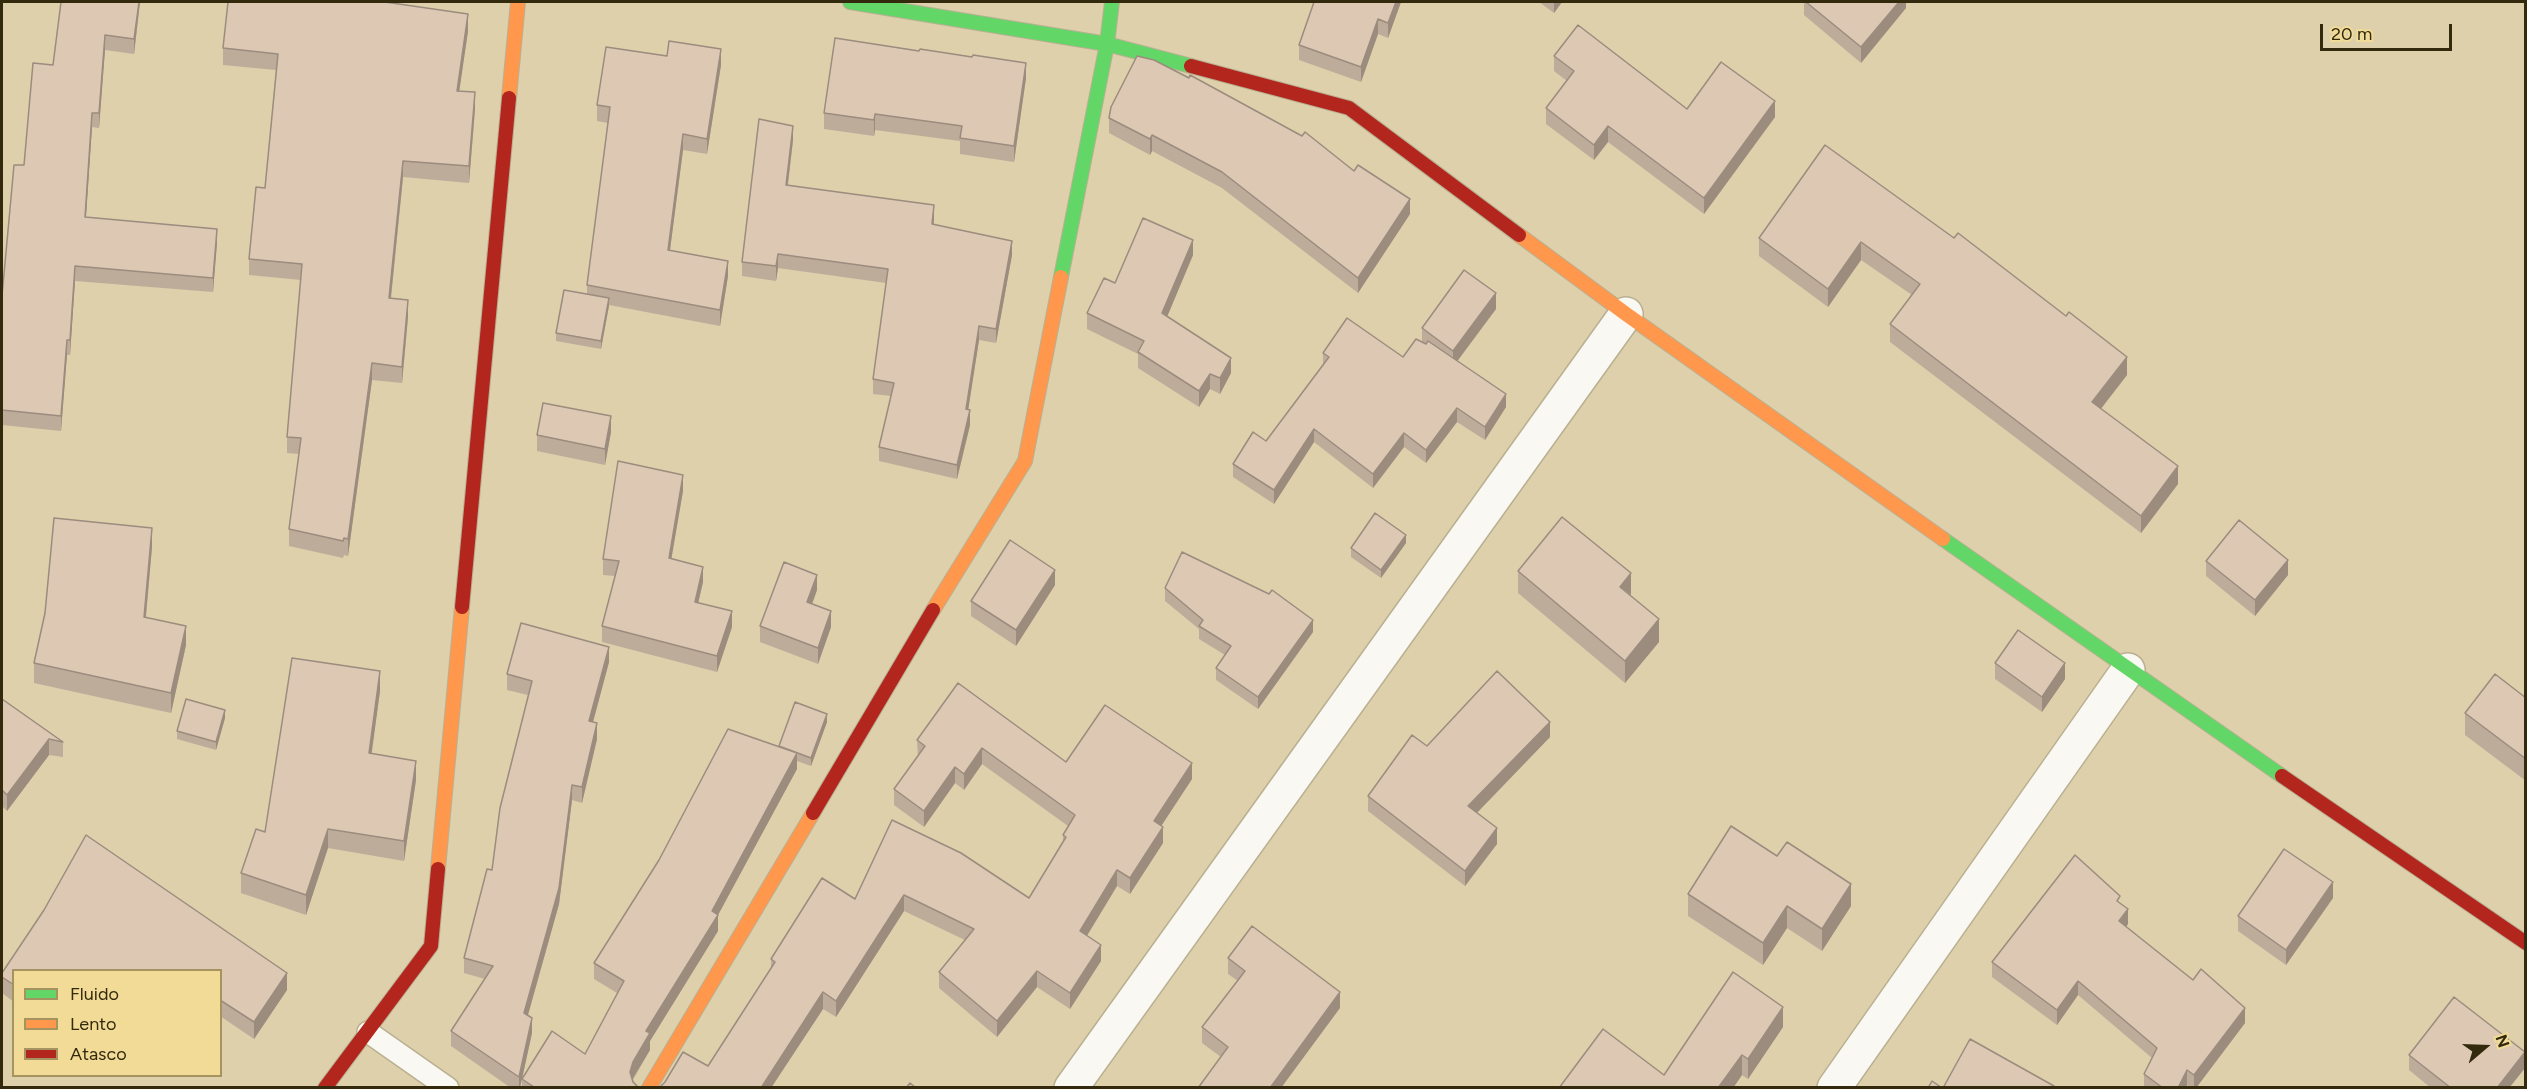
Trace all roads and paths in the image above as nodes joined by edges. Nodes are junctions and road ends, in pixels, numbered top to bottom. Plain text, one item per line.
1 (519, 2) edge
2 (850, 2) edge
3 (1112, 2) edge
4 (1107, 44) junction
5 (1626, 314) junction
6 (2128, 669) junction
7 (2526, 943) edge
8 (368, 1032) junction
9 (326, 1088) edge
10 (448, 1088) edge
11 (649, 1088) edge
12 (1071, 1088) edge
13 (1834, 1088) edge

1 - 8 street
2 - 4 street
3 - 4 street
4 - 5 street
4 - 11 street
5 - 6 street
5 - 12 street
6 - 7 street
6 - 13 street
8 - 9 street
8 - 10 lane

